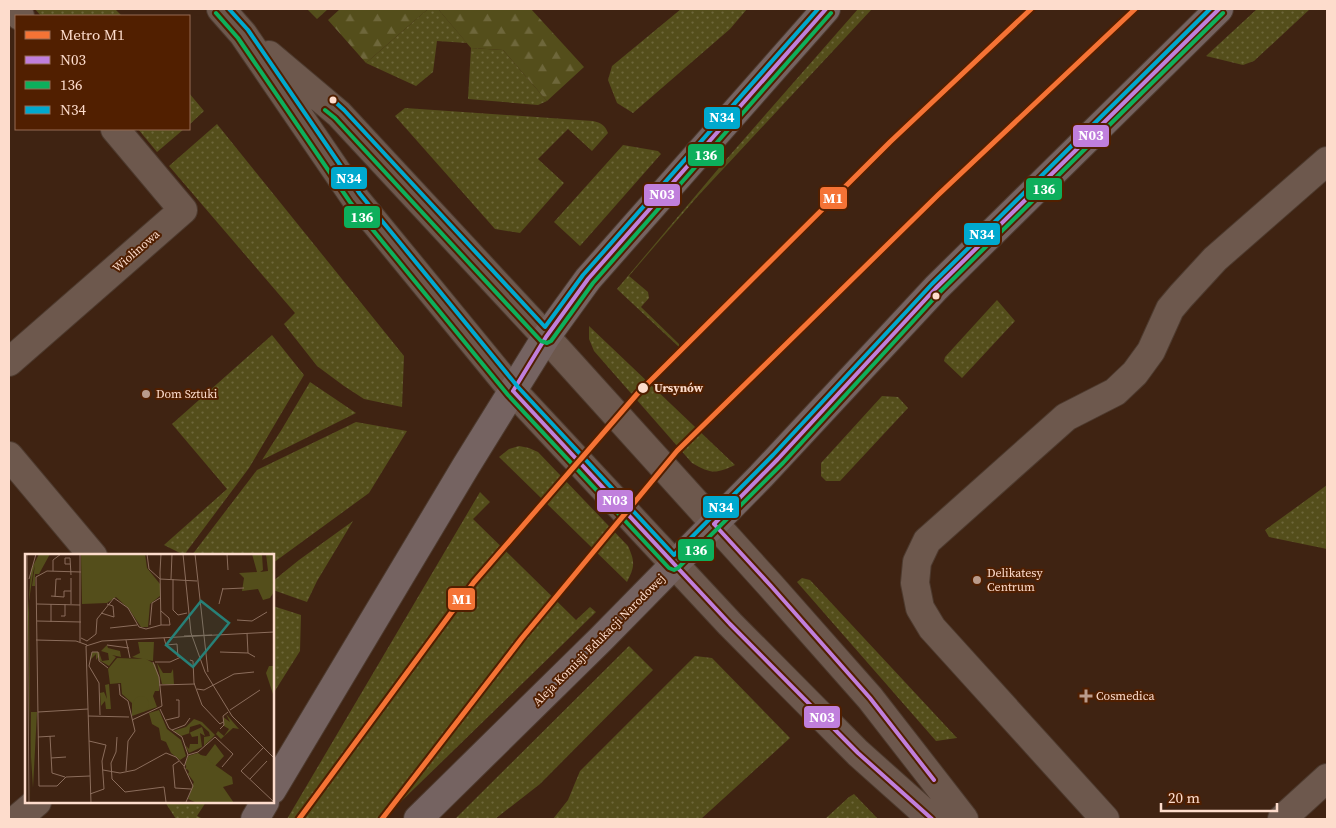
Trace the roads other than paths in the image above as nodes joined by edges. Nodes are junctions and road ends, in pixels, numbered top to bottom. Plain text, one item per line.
1 (221, 9) edge
2 (826, 9) edge
3 (1219, 9) edge
4 (243, 34) junction
5 (116, 130) edge
6 (1327, 161) edge
7 (546, 338) junction
8 (9, 362) edge
9 (513, 391) junction
10 (13, 461) edge
11 (714, 524) junction
12 (91, 554) edge
13 (674, 564) junction
14 (1327, 778) edge
15 (274, 787) edge
16 (36, 803) edge
17 (264, 803) edge
18 (16, 819) edge
19 (255, 819) edge
20 (418, 819) edge
21 (932, 819) edge
22 (964, 819) edge
23 (1105, 819) edge
24 (1282, 819) edge

1 - 4 street
2 - 7 main road
3 - 11 main road, Aleja Komisji Edukacji Narodowej
4 - 7 street
4 - 9 street
5 - 8 street, Wiolinowa
6 - 23 street
7 - 9 main road
7 - 11 street
9 - 13 street
9 - 15 main road
10 - 12 street
11 - 13 main road, Aleja Komisji Edukacji Narodowej
11 - 22 street
13 - 20 main road, Aleja Komisji Edukacji Narodowej
13 - 21 street
14 - 24 street
16 - 18 street
17 - 19 main road

